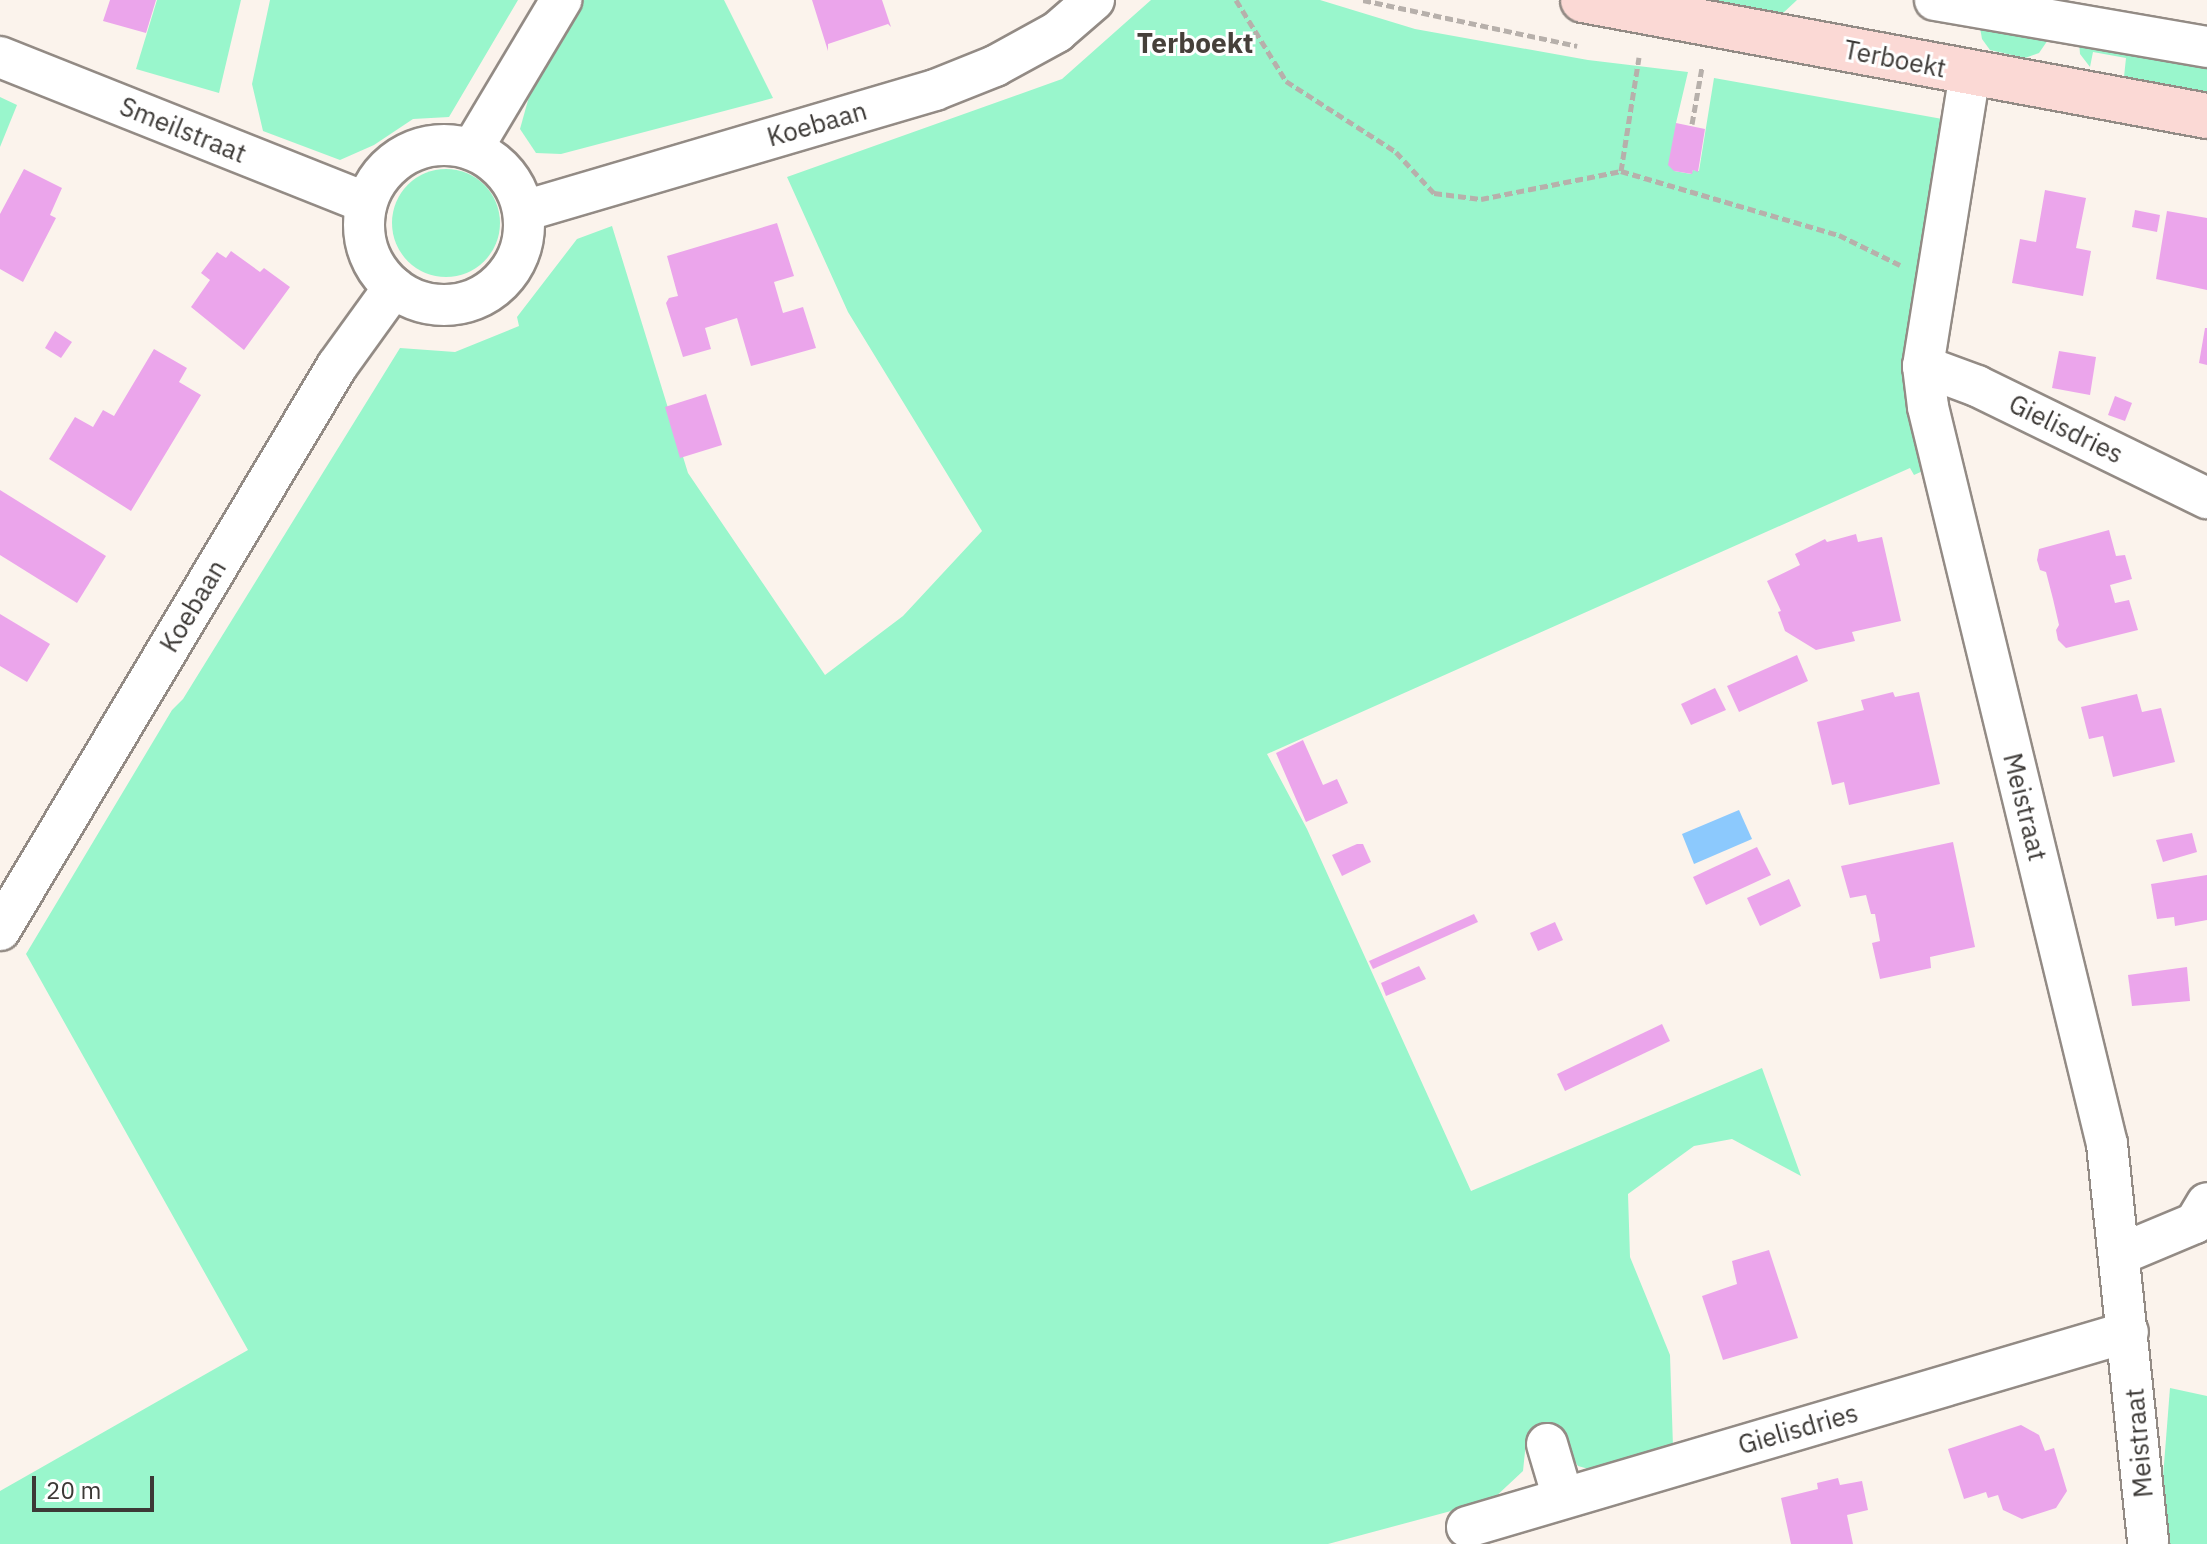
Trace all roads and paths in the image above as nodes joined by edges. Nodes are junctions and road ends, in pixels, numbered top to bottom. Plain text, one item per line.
1 (561, 0) edge
2 (1094, 0) edge
3 (1236, 0) edge
4 (1583, 0) edge
5 (1935, 0) edge
6 (2207, 47) edge
7 (0, 57) edge
8 (1639, 57) dead end
9 (1702, 67) dead end
10 (1970, 73) junction
11 (2207, 116) edge
12 (1692, 124) dead end
13 (472, 149) junction
14 (1621, 171) junction
15 (366, 203) junction
16 (524, 211) junction
17 (1907, 268) dead end
18 (394, 287) junction
19 (1923, 366) junction
20 (2207, 498) edge
21 (0, 930) edge
22 (2207, 1203) edge
23 (2121, 1254) junction
24 (2128, 1332) junction
25 (1547, 1444) dead end
26 (1563, 1498) junction
27 (1467, 1527) dead end
28 (2148, 1544) edge

1 - 13 street
2 - 16 street, Koebaan
3 - 14 path
4 - 10 main road, Terboekt
5 - 6 street
7 - 15 street, Smeilstraat
8 - 14 path
9 - 12 path
10 - 11 main road, Terboekt
10 - 19 street, Meistraat
13 - 15 street
13 - 16 street
14 - 17 path
15 - 18 street
16 - 18 street
18 - 21 street, Koebaan
19 - 20 street, Gielisdries
19 - 23 street, Meistraat
22 - 23 street
23 - 24 street, Meistraat
24 - 26 street, Gielisdries
24 - 28 street, Meistraat
25 - 26 street
26 - 27 street, Gielisdries

